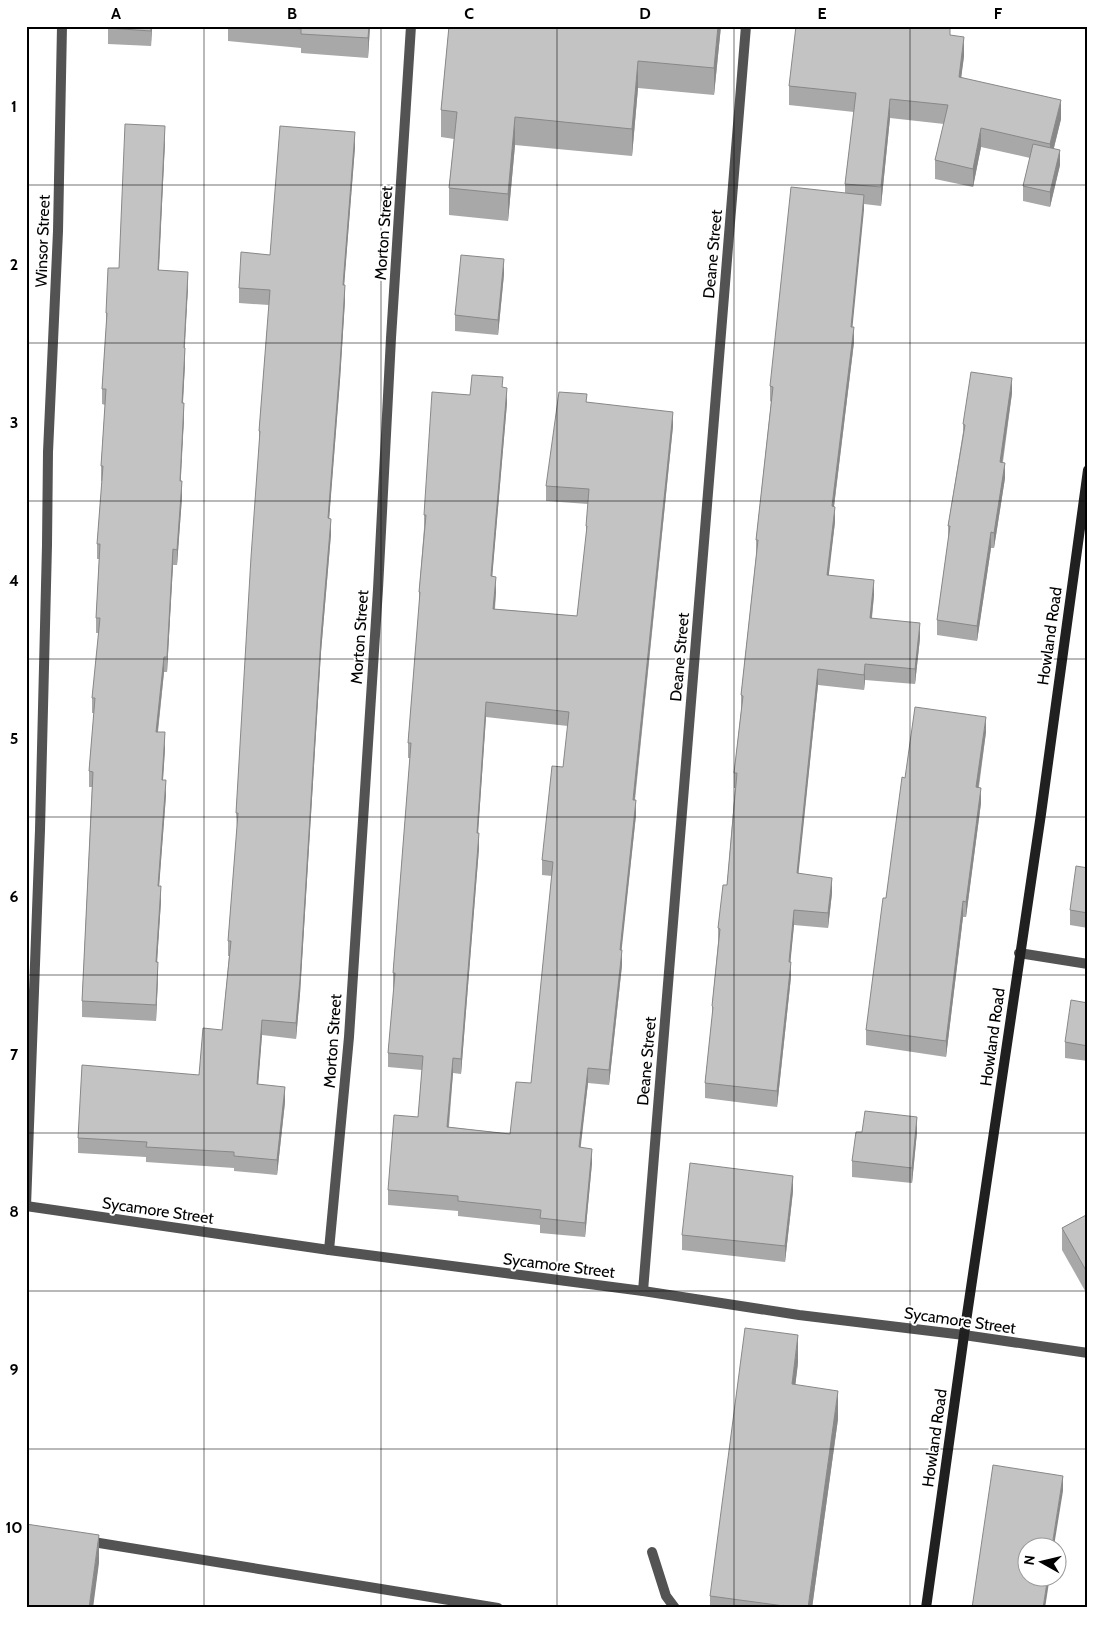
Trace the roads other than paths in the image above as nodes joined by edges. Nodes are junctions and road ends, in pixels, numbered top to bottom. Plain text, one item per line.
1 (62, 26) edge
2 (411, 26) edge
3 (746, 26) edge
4 (1088, 470) edge
5 (1019, 952) junction
6 (1088, 964) edge
7 (26, 1206) edge
8 (329, 1250) junction
9 (643, 1291) junction
10 (964, 1335) junction
11 (1088, 1353) edge
12 (74, 1539) edge
13 (652, 1552) dead end
14 (498, 1608) edge
15 (675, 1608) edge
16 (926, 1608) edge

1 - 7 street, Winsor Street
2 - 8 street, Morton Street
3 - 9 street, Deane Street
4 - 5 main road, Howland Road
5 - 6 street
5 - 10 main road, Howland Road
7 - 8 street, Sycamore Street
8 - 9 street, Sycamore Street
9 - 10 street, Sycamore Street
10 - 11 street, Sycamore Street
10 - 16 main road, Howland Road
12 - 14 street
13 - 15 street

